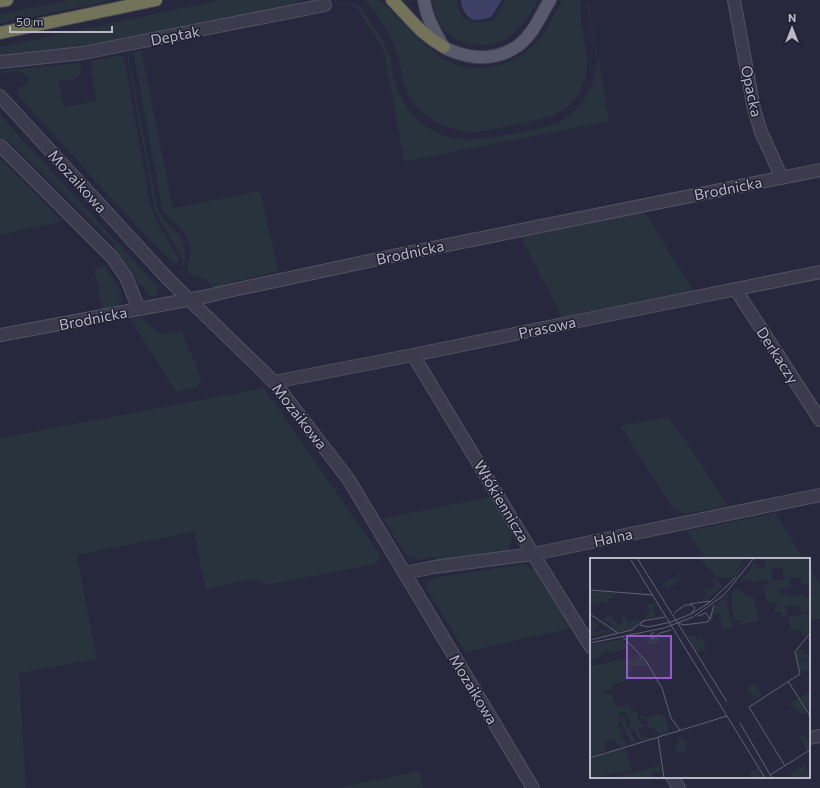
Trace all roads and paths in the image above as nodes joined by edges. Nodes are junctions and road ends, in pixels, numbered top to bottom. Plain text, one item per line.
1 (7, 0) edge
2 (156, 0) edge
3 (392, 0) edge
4 (424, 0) edge
5 (550, 0) edge
6 (734, 0) edge
7 (0, 1) edge
8 (325, 5) dead end
9 (0, 33) edge
10 (444, 47) junction
11 (0, 62) edge
12 (0, 96) edge
13 (0, 146) edge
14 (820, 170) edge
15 (782, 178) junction
16 (820, 272) edge
17 (736, 290) junction
18 (189, 300) junction
19 (139, 309) junction
20 (0, 335) edge
21 (414, 355) junction
22 (274, 382) junction
23 (820, 420) edge
24 (820, 495) edge
25 (533, 554) junction
26 (405, 573) junction
27 (590, 645) edge
28 (820, 736) edge
29 (810, 738) edge
30 (673, 778) edge
31 (533, 788) edge
32 (679, 788) edge

1 - 7 highway
2 - 9 highway
3 - 10 highway
4 - 10 main road
5 - 10 main road
6 - 15 street, Opacka
8 - 11 street, Deptak
12 - 18 street, Mozaikowa
13 - 19 street
14 - 15 street, Brodnicka
15 - 18 street, Brodnicka
16 - 17 street, Prasowa
17 - 21 street, Prasowa
17 - 23 street, Derkaczy
18 - 19 street, Brodnicka
18 - 22 street, Mozaikowa
19 - 20 street, Brodnicka
21 - 22 street, Prasowa
21 - 25 street, Włókiennicza
22 - 26 street, Mozaikowa
24 - 25 street, Halna
25 - 26 street, Halna
25 - 27 street, Włókiennicza
26 - 31 street, Mozaikowa
28 - 29 street
30 - 32 street

